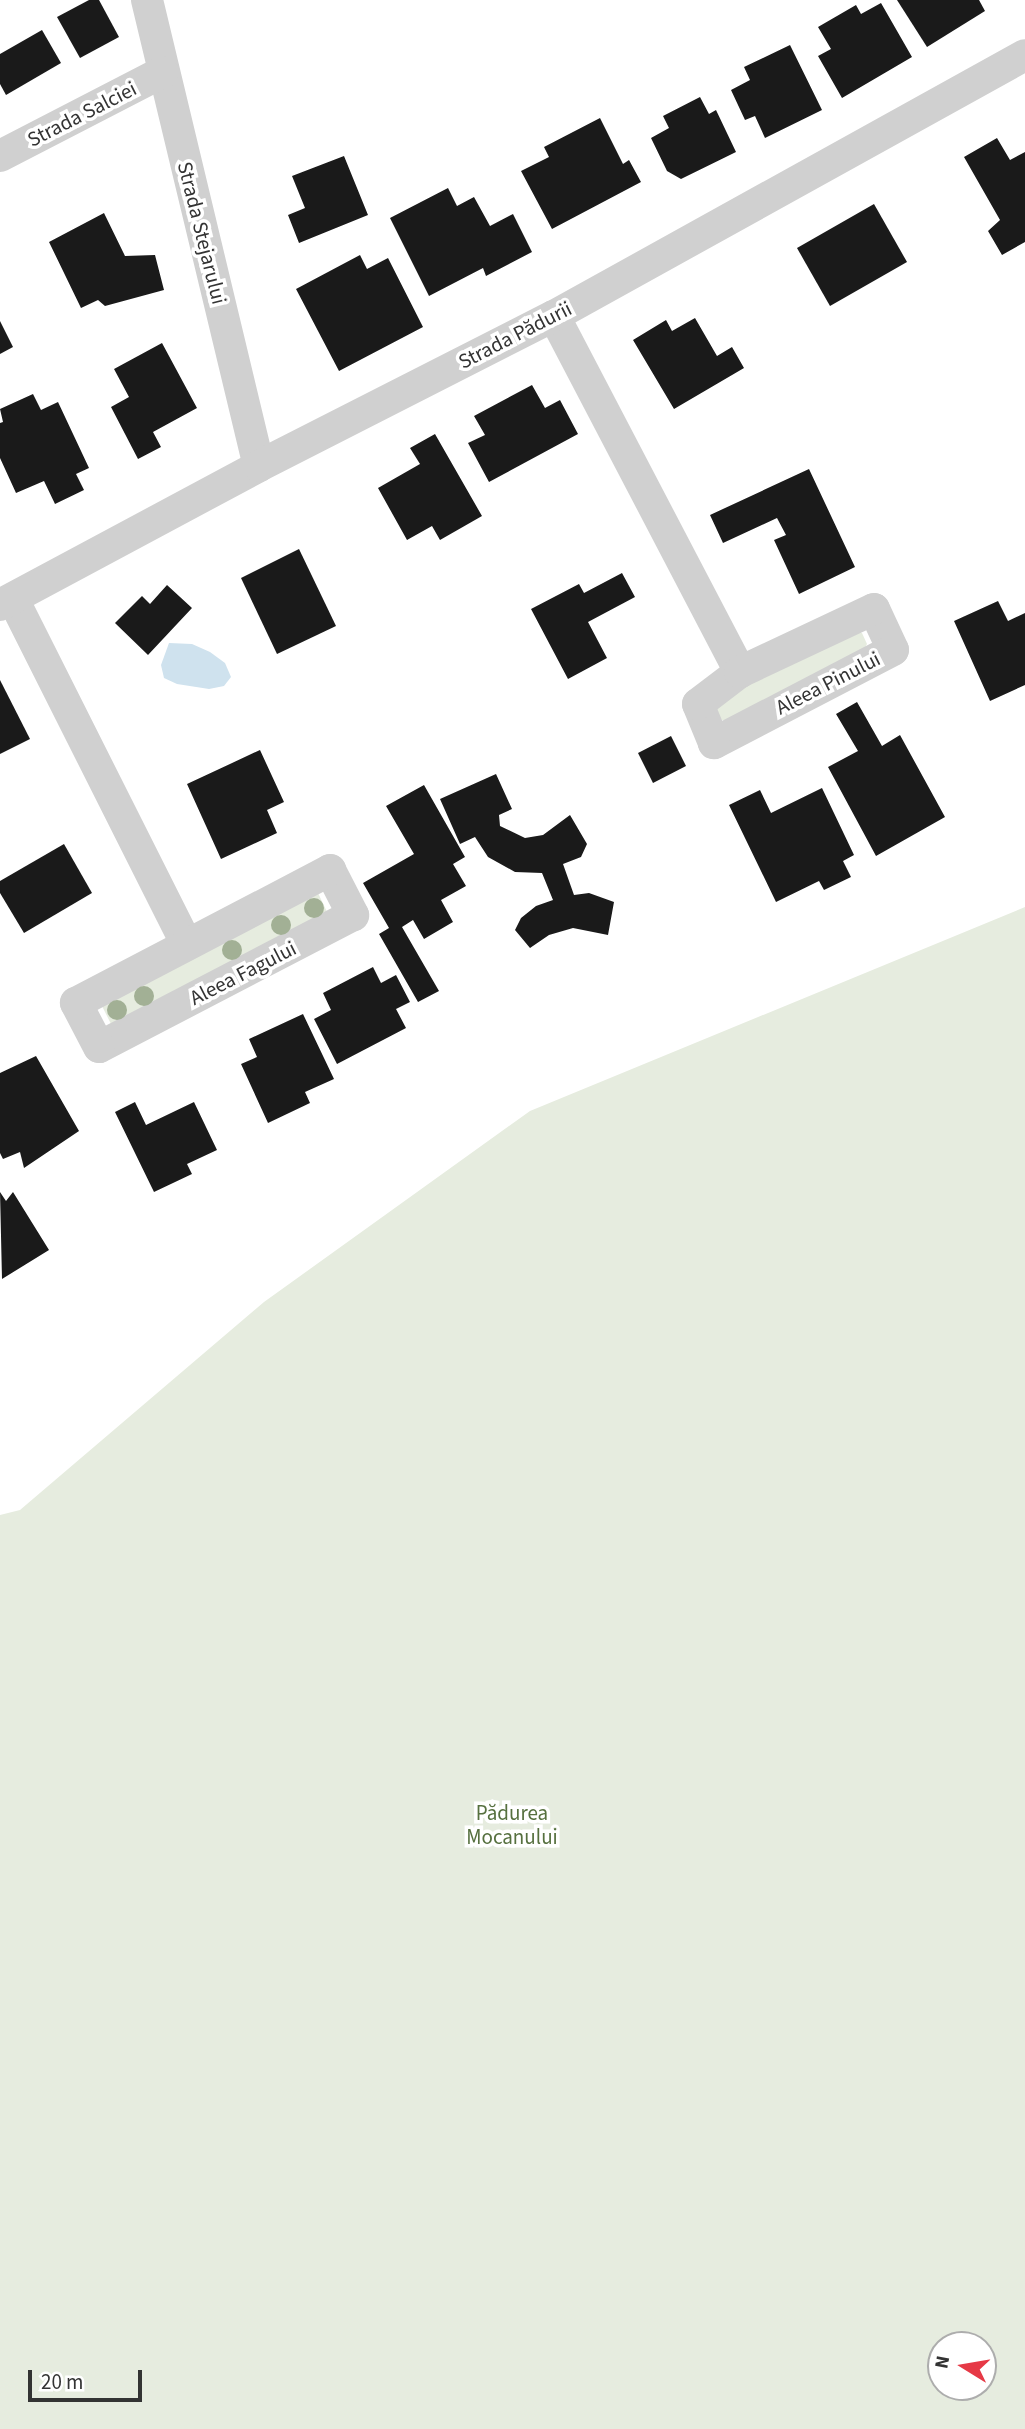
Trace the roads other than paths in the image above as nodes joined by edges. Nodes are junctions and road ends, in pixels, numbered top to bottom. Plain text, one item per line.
1 (147, 0) edge
2 (1025, 55) edge
3 (163, 72) junction
4 (0, 156) edge
5 (554, 316) junction
6 (259, 466) junction
7 (6, 602) edge
8 (740, 672) junction
9 (187, 945) junction

1 - 3 street, Strada Stejarului
2 - 5 street, Strada Pădurii
3 - 4 street, Strada Salciei
3 - 6 street, Strada Stejarului
5 - 6 street, Strada Pădurii
5 - 8 street
6 - 7 street, Strada Pădurii
7 - 9 street
8 - 8 street, Aleea Pinului
9 - 9 street, Aleea Fagului

